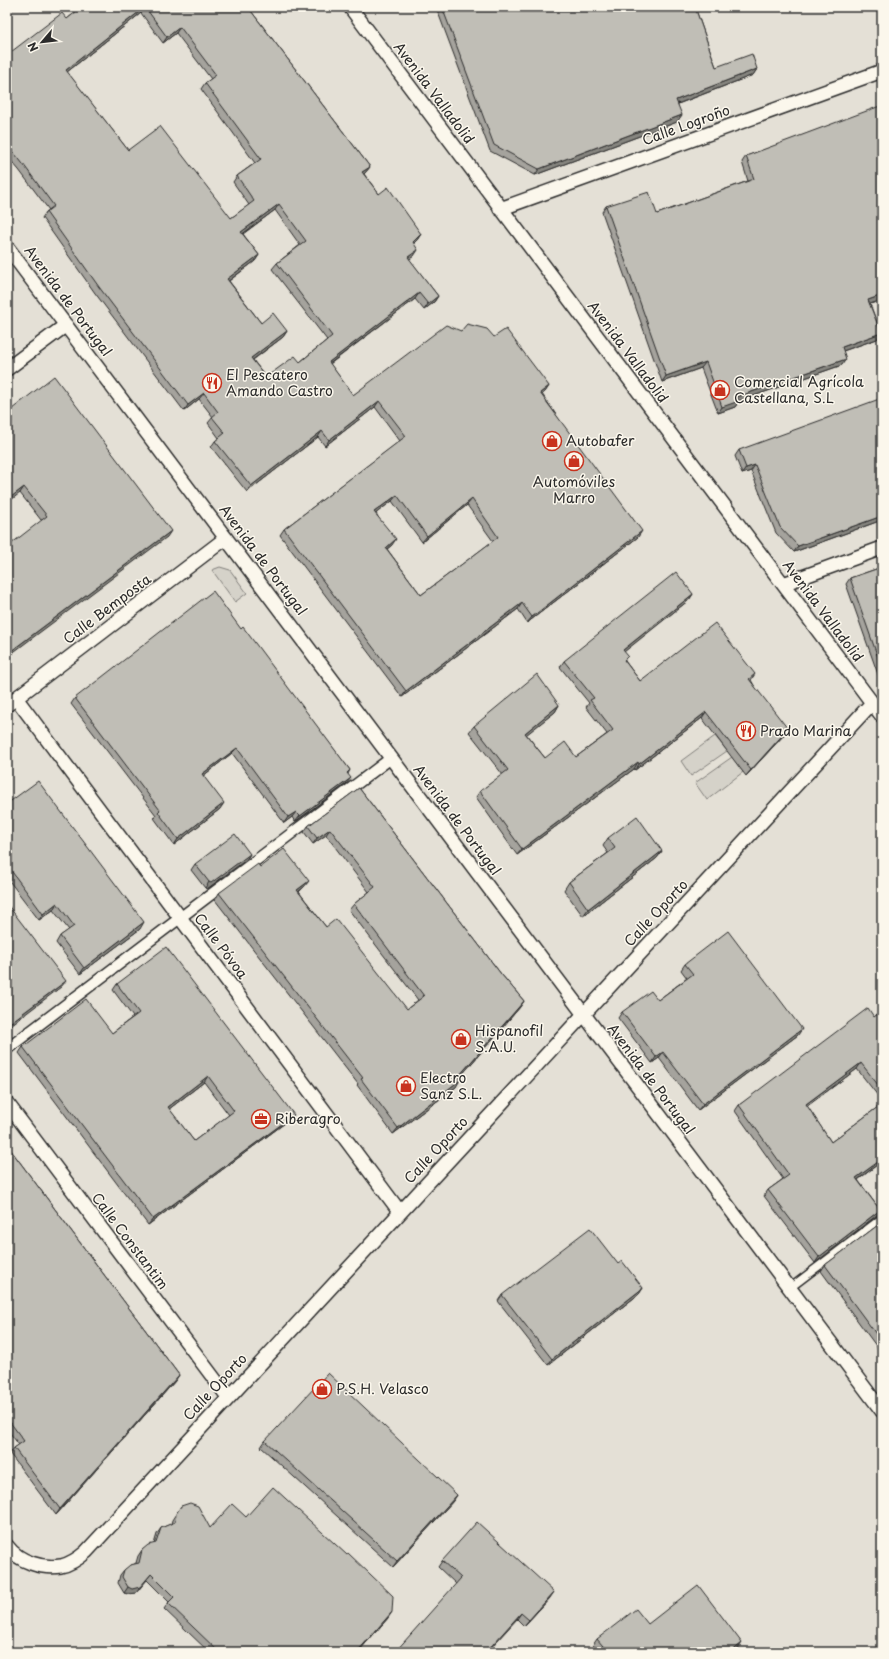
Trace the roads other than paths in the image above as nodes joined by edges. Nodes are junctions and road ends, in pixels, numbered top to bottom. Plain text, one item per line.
1 (350, 7) edge
2 (882, 72) edge
3 (500, 209) junction
4 (7, 247) edge
5 (66, 325) junction
6 (7, 369) edge
7 (226, 538) junction
8 (882, 548) edge
9 (784, 584) junction
10 (11, 701) edge
11 (872, 703) junction
12 (882, 716) edge
13 (391, 758) junction
14 (180, 918) junction
15 (583, 1015) junction
16 (7, 1049) edge
17 (7, 1104) edge
18 (400, 1212) junction
19 (882, 1218) edge
20 (790, 1288) junction
21 (228, 1398) junction
22 (882, 1411) edge
23 (7, 1546) edge

1 - 3 street, Avenida Valladolid
2 - 3 street, Calle Logroño
3 - 9 street, Avenida Valladolid
4 - 5 street, Avenida de Portugal
5 - 6 street
5 - 7 street, Avenida de Portugal
7 - 10 street, Calle Bemposta
7 - 13 street, Avenida de Portugal
8 - 9 street
9 - 11 street, Avenida Valladolid
10 - 14 street, Calle Póvoa
11 - 12 street, Avenida Valladolid
11 - 15 street, Calle Oporto
13 - 14 street
13 - 15 street, Avenida de Portugal
14 - 16 street
14 - 18 street, Calle Póvoa
15 - 18 street, Calle Oporto
15 - 20 street, Avenida de Portugal
17 - 21 street, Calle Constantim
18 - 21 street, Calle Oporto
19 - 20 lane
20 - 22 street, Avenida de Portugal
21 - 23 street, Calle Oporto

